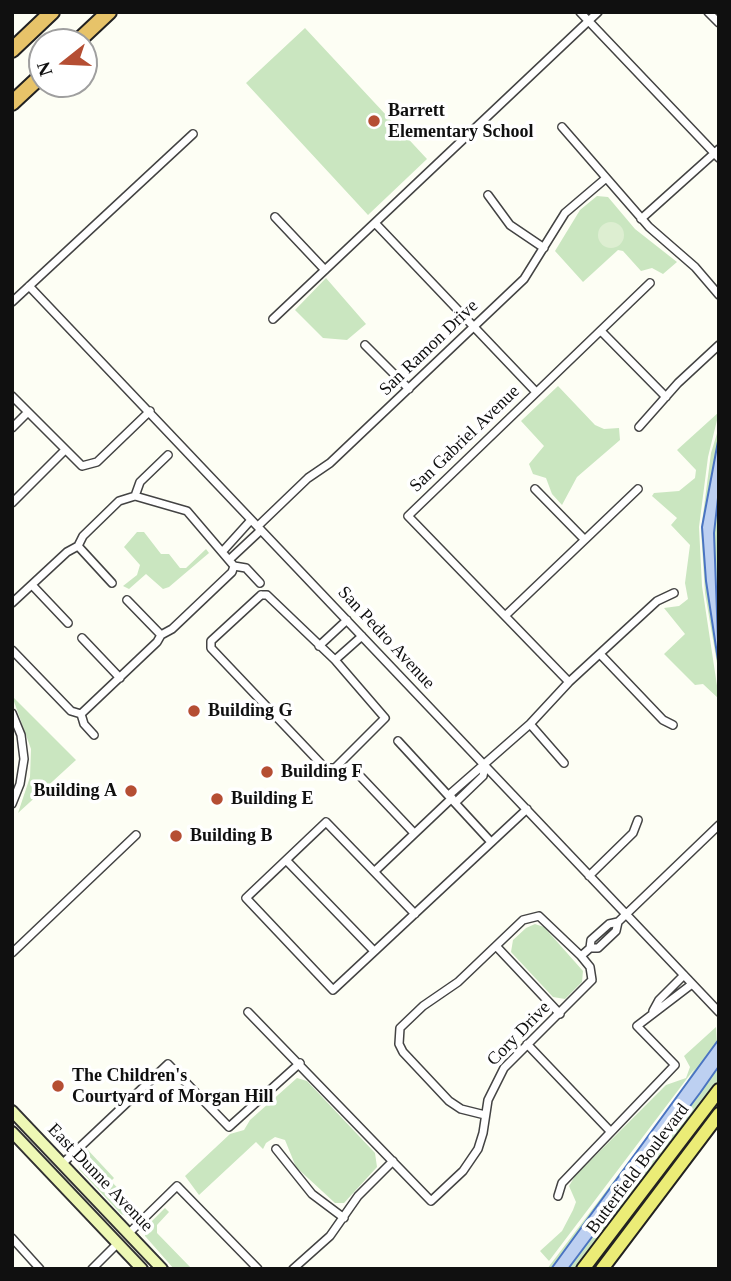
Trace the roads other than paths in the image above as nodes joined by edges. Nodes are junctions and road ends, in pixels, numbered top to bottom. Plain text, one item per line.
1 (52, 12) edge
2 (109, 12) edge
3 (580, 12) edge
4 (598, 12) edge
5 (708, 12) edge
6 (589, 21) junction
7 (719, 23) edge
8 (92, 28) edge
9 (12, 50) edge
10 (28, 88) edge
11 (12, 103) edge
12 (562, 127) dead end
13 (193, 134) dead end
14 (717, 154) edge
15 (605, 179) junction
16 (488, 195) dead end
17 (275, 217) dead end
18 (641, 219) junction
19 (375, 223) junction
20 (544, 248) junction
21 (325, 270) junction
22 (650, 283) dead end
23 (29, 286) junction
24 (719, 295) edge
25 (12, 302) edge
26 (273, 320) dead end
27 (474, 327) junction
28 (602, 332) junction
29 (365, 345) dead end
30 (719, 345) edge
31 (409, 389) junction
32 (536, 392) junction
33 (12, 396) edge
34 (666, 397) junction
35 (150, 411) junction
36 (28, 412) junction
37 (12, 428) edge
38 (639, 428) dead end
39 (64, 451) junction
40 (168, 455) dead end
41 (535, 489) dead end
42 (638, 489) dead end
43 (135, 496) junction
44 (12, 503) edge
45 (257, 525) junction
46 (236, 537) junction
47 (584, 539) junction
48 (245, 546) junction
49 (78, 547) junction
50 (223, 551) junction
51 (232, 562) junction
52 (112, 583) dead end
53 (260, 583) dead end
54 (32, 585) junction
55 (674, 593) dead end
56 (127, 600) dead end
57 (12, 603) edge
58 (506, 615) junction
59 (347, 620) junction
60 (68, 623) dead end
61 (160, 635) junction
62 (362, 636) junction
63 (82, 638) dead end
64 (319, 646) junction
65 (12, 650) edge
66 (600, 654) junction
67 (335, 660) junction
68 (120, 678) junction
69 (569, 682) junction
70 (12, 713) edge
71 (81, 714) junction
72 (530, 724) junction
73 (673, 725) dead end
74 (94, 734) dead end
75 (398, 741) dead end
76 (565, 763) dead end
77 (485, 766) junction
78 (361, 777) dead end
79 (452, 798) junction
80 (12, 804) edge
81 (527, 809) junction
82 (638, 820) dead end
83 (719, 825) edge
84 (414, 833) junction
85 (136, 835) dead end
86 (491, 842) junction
87 (286, 860) junction
88 (375, 871) junction
89 (589, 876) junction
90 (415, 914) junction
91 (626, 915) junction
92 (496, 946) junction
93 (374, 951) junction
94 (12, 953) edge
95 (581, 956) junction
96 (684, 975) junction
97 (692, 984) junction
98 (248, 1012) dead end
99 (653, 1012) junction
100 (719, 1012) edge
101 (559, 1014) junction
102 (527, 1044) junction
103 (300, 1063) junction
104 (719, 1090) edge
105 (12, 1111) edge
106 (719, 1114) edge
107 (485, 1115) junction
108 (18, 1122) edge
109 (610, 1131) junction
110 (12, 1132) edge
111 (276, 1149) dead end
112 (393, 1161) junction
113 (62, 1164) junction
114 (73, 1196) junction
115 (558, 1196) dead end
116 (344, 1218) junction
117 (129, 1234) junction
118 (12, 1238) edge
119 (118, 1244) junction
120 (40, 1269) edge
121 (92, 1269) edge
122 (142, 1269) edge
123 (162, 1269) edge
124 (258, 1269) edge
125 (293, 1269) edge
126 (583, 1269) edge
127 (602, 1269) edge

1 - 9 highway
2 - 8 highway
3 - 6 street
4 - 6 street
5 - 7 street
6 - 14 street
6 - 19 street
10 - 11 highway
12 - 15 street
13 - 23 street
14 - 18 street
15 - 18 street
15 - 20 street, San Ramon Drive
16 - 20 street
17 - 21 street
18 - 24 street
19 - 21 street
19 - 27 street
20 - 27 street, San Ramon Drive
21 - 26 street
22 - 28 street, San Gabriel Avenue
23 - 25 street
23 - 35 street, San Pedro Avenue
27 - 31 street, San Ramon Drive
27 - 32 street
28 - 32 street, San Gabriel Avenue
28 - 34 street
29 - 31 street
30 - 34 street
31 - 45 street, San Ramon Drive
32 - 58 street, San Gabriel Avenue
33 - 36 street
34 - 38 street
35 - 39 street
35 - 45 street, San Pedro Avenue
36 - 37 street
36 - 39 street
39 - 44 street
40 - 43 street
41 - 47 street
42 - 47 street
43 - 49 street
43 - 50 street
45 - 46 street, San Ramon Drive
45 - 48 street, San Ramon Drive
45 - 59 street, San Pedro Avenue
46 - 48 street
46 - 50 street, San Ramon Drive
47 - 58 street
48 - 51 street, San Ramon Drive
49 - 52 street
49 - 54 street
50 - 51 street
51 - 53 street
51 - 61 street, San Ramon Drive
54 - 57 street
54 - 60 street
55 - 66 street
56 - 61 street
58 - 69 street, San Gabriel Avenue
59 - 62 street, San Pedro Avenue
59 - 64 street
61 - 68 street, San Ramon Drive
62 - 67 street
62 - 77 street, San Pedro Avenue
63 - 68 street
64 - 67 street
64 - 67 street
65 - 71 street
66 - 69 street
66 - 73 street
68 - 71 street, San Ramon Drive
69 - 72 street
70 - 80 street
71 - 74 street
72 - 76 street
72 - 77 street
75 - 79 street
77 - 79 street
77 - 81 street, San Pedro Avenue
78 - 84 street
79 - 84 street
79 - 86 street
81 - 86 street
81 - 89 street, San Pedro Avenue
82 - 89 street
83 - 91 street
84 - 88 street
85 - 94 street
86 - 90 street
87 - 88 street
87 - 93 street
87 - 93 street
88 - 90 street
89 - 91 street, San Pedro Avenue
90 - 93 street
91 - 95 street
91 - 96 street, San Pedro Avenue
92 - 95 street
92 - 101 street
92 - 107 street
95 - 101 street, Cory Drive
96 - 97 street, San Pedro Avenue
96 - 99 street
97 - 99 street
97 - 100 street, San Pedro Avenue
98 - 103 street, Cory Drive
99 - 109 street
101 - 102 street, Cory Drive
102 - 107 street, Cory Drive
102 - 109 street
103 - 112 street, Cory Drive
103 - 113 street
104 - 126 main road, Butterfield Boulevard
105 - 108 main road, East Dunne Avenue
106 - 127 main road, Butterfield Boulevard
107 - 112 street, Cory Drive
108 - 113 main road, East Dunne Avenue
109 - 115 street
110 - 114 main road, East Dunne Avenue
111 - 116 street
112 - 116 street
113 - 117 main road, East Dunne Avenue
114 - 117 main road
114 - 119 main road, East Dunne Avenue
116 - 125 street
117 - 123 main road, East Dunne Avenue
117 - 124 street
118 - 120 street
119 - 121 street
119 - 122 main road, East Dunne Avenue

